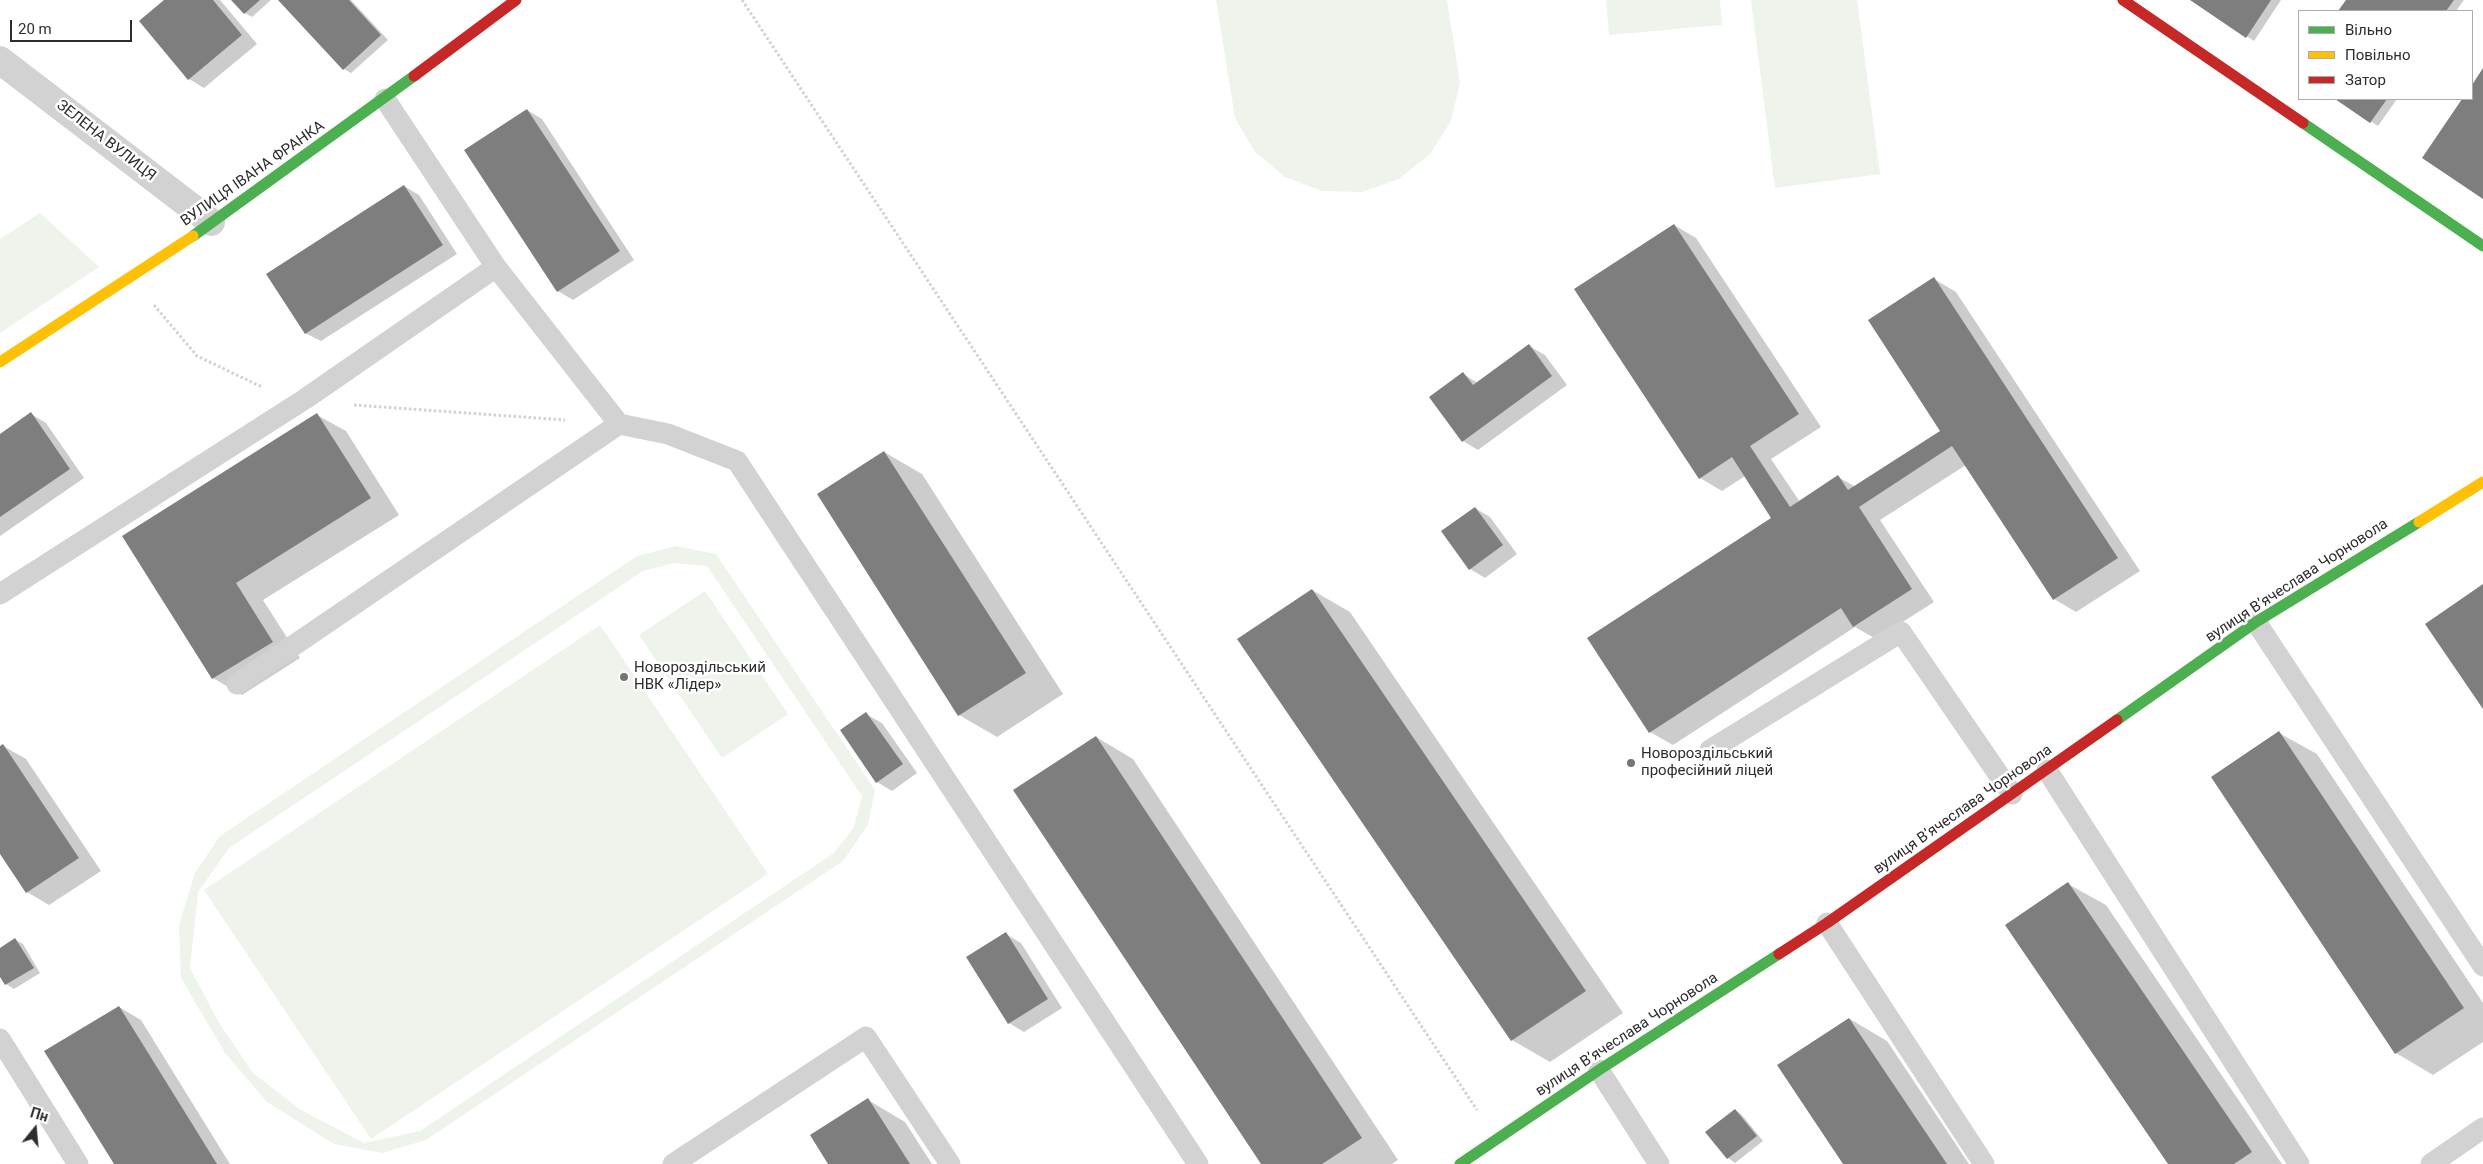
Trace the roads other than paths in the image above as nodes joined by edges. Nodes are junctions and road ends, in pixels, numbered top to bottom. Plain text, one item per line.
1 (516, 0) edge
2 (2123, 0) edge
3 (0, 60) edge
4 (385, 99) junction
5 (211, 222) junction
6 (2483, 246) edge
7 (496, 267) junction
8 (0, 362) edge
9 (619, 424) junction
10 (2480, 491) edge
11 (0, 594) edge
12 (2256, 622) junction
13 (236, 684) dead end
14 (1710, 750) dead end
15 (2047, 770) junction
16 (2012, 794) junction
17 (1827, 923) junction
18 (2483, 966) edge
19 (0, 1039) edge
20 (1599, 1070) junction
21 (2483, 1128) edge
22 (2453, 1158) edge
23 (78, 1164) edge
24 (673, 1164) edge
25 (950, 1164) edge
26 (1198, 1164) edge
27 (1460, 1164) edge
28 (1659, 1164) edge
29 (1984, 1164) edge
30 (2299, 1164) edge
31 (2431, 1164) edge

1 - 4 street, ВУЛИЦЯ ІВАНА ФРАНКА
2 - 6 street
3 - 5 street, ЗЕЛЕНА ВУЛИЦЯ
4 - 5 street, ВУЛИЦЯ ІВАНА ФРАНКА
4 - 7 lane
5 - 8 street, ВУЛИЦЯ ІВАНА ФРАНКА
7 - 9 lane
7 - 11 lane
9 - 13 lane
9 - 26 lane
10 - 12 street, вулиця Вʼячеслава Чорновола
12 - 15 street, вулиця Вʼячеслава Чорновола
12 - 18 lane
14 - 16 lane
15 - 16 street, вулиця Вʼячеслава Чорновола
15 - 30 lane
16 - 17 street, вулиця Вʼячеслава Чорновола
17 - 20 street, вулиця Вʼячеслава Чорновола
17 - 29 lane
19 - 23 lane
20 - 27 street, вулиця Вʼячеслава Чорновола
20 - 28 lane
21 - 22 lane
22 - 31 lane
24 - 25 lane

